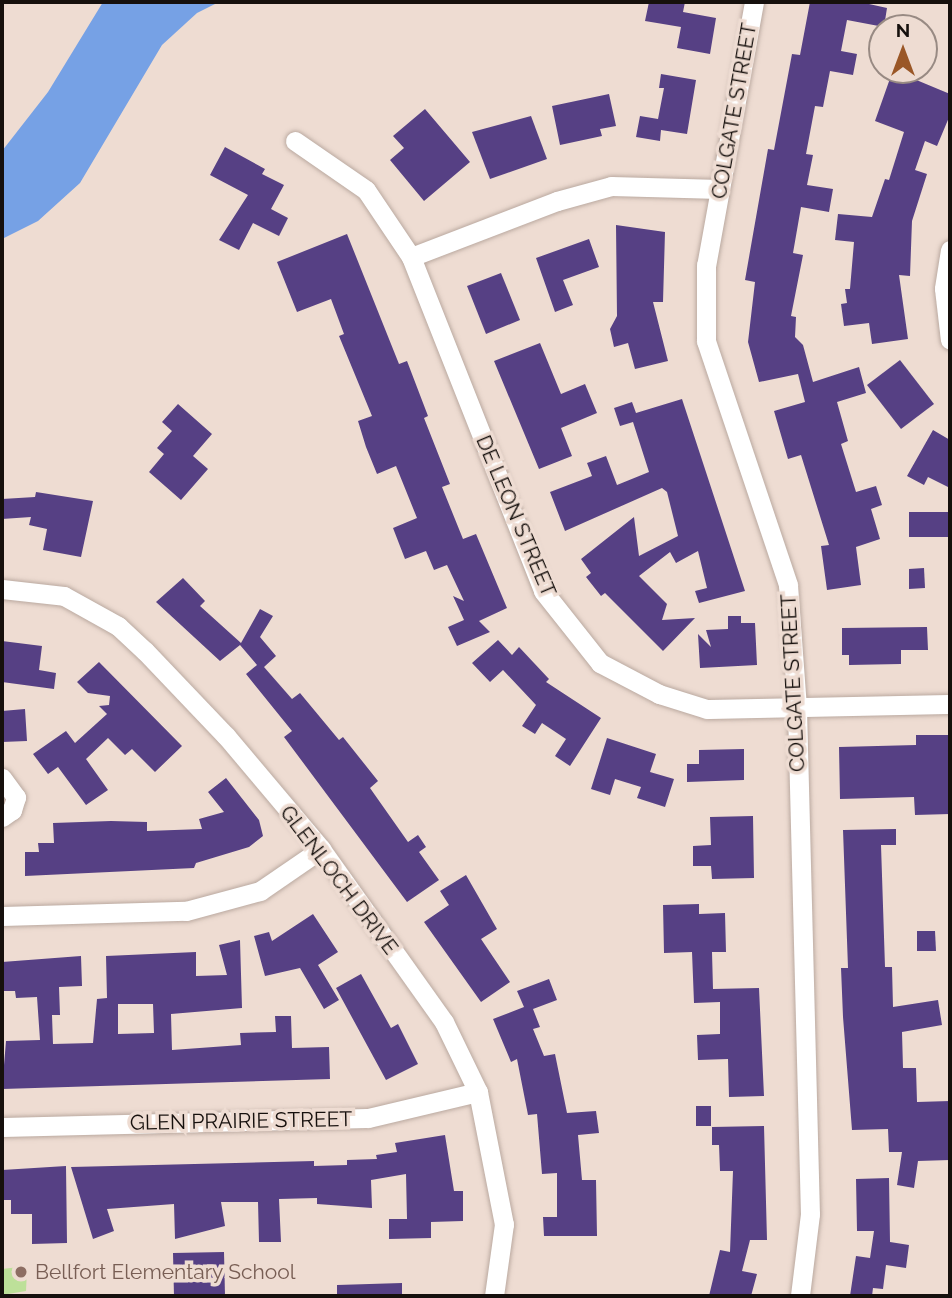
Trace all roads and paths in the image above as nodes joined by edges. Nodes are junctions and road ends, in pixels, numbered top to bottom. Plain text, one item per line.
1 (754, 2) edge
2 (295, 141) dead end
3 (720, 189) junction
4 (950, 250) edge
5 (411, 257) junction
6 (950, 340) edge
7 (2, 589) edge
8 (950, 704) edge
9 (797, 709) junction
10 (2, 778) edge
11 (2, 817) edge
12 (321, 849) junction
13 (2, 916) edge
14 (478, 1092) junction
15 (2, 1127) edge
16 (494, 1296) edge
17 (800, 1296) edge

1 - 3 street, COLGATE STREET
2 - 5 street, DE LEON STREET
3 - 5 street
3 - 9 street, COLGATE STREET
4 - 6 street
5 - 9 street, DE LEON STREET
7 - 12 street, GLENLOCH DRIVE
8 - 9 street, DE LEON STREET
9 - 17 street, COLGATE STREET
10 - 11 street
12 - 13 street
12 - 14 street, GLENLOCH DRIVE
14 - 15 street, GLEN PRAIRIE STREET
14 - 16 street, GLENLOCH DRIVE

